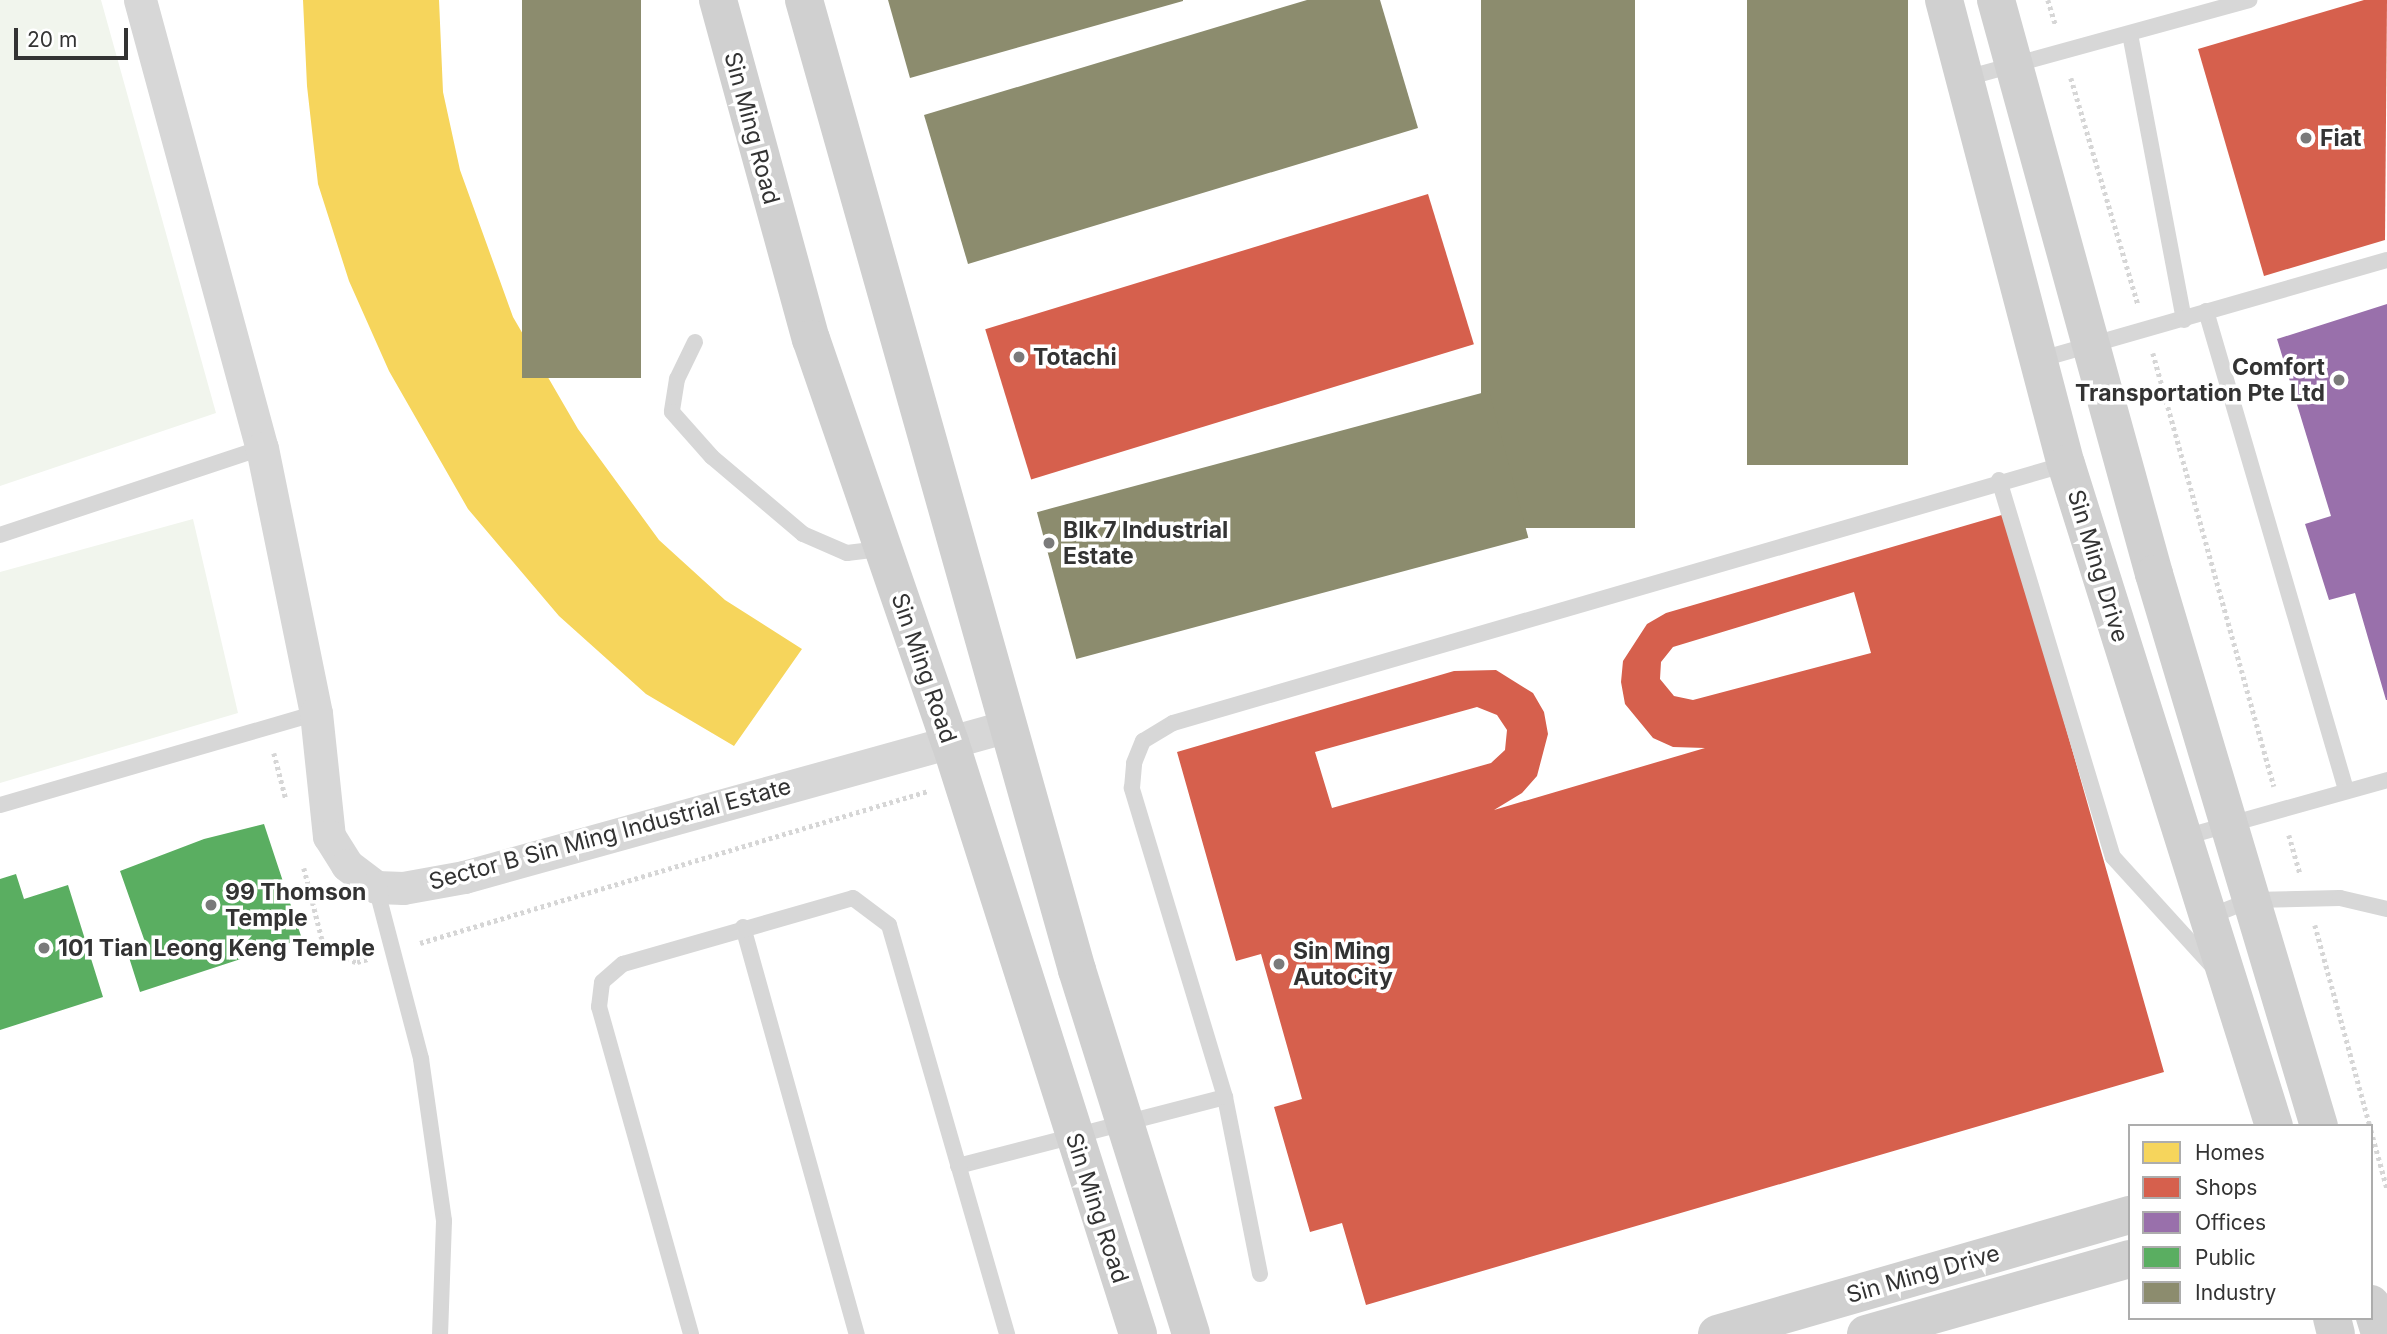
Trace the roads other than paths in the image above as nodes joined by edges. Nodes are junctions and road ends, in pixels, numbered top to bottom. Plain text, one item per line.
1 (140, 0) edge
2 (718, 0) edge
3 (804, 0) edge
4 (1944, 0) edge
5 (1996, 0) edge
6 (2249, 0) edge
7 (2130, 34) junction
8 (2014, 65) junction
9 (1966, 78) junction
10 (2387, 260) edge
11 (2206, 311) junction
12 (2184, 320) junction
13 (695, 342) dead end
14 (2090, 342) junction
15 (2039, 360) junction
16 (262, 448) junction
17 (2067, 464) junction
18 (1999, 480) junction
19 (0, 535) edge
20 (882, 550) junction
21 (316, 713) junction
22 (1008, 726) junction
23 (950, 742) junction
24 (2387, 780) edge
25 (2346, 789) junction
26 (0, 805) edge
27 (2228, 824) junction
28 (2181, 838) junction
29 (376, 887) junction
30 (2251, 900) junction
31 (2387, 909) edge
32 (2205, 918) junction
33 (743, 927) junction
34 (2225, 979) junction
35 (1225, 1097) junction
36 (1125, 1122) junction
37 (2273, 1124) edge
38 (2318, 1124) edge
39 (1073, 1134) junction
40 (958, 1166) junction
41 (2128, 1216) edge
42 (2128, 1260) edge
43 (1260, 1274) dead end
44 (1854, 1293) junction
45 (2373, 1311) edge
46 (1192, 1331) edge
47 (440, 1334) edge
48 (691, 1334) edge
49 (857, 1334) edge
50 (1007, 1334) edge
51 (1138, 1334) edge
52 (1717, 1334) edge
53 (1866, 1334) edge
54 (2380, 1334) edge

1 - 16 street
2 - 20 street, Sin Ming Road
3 - 22 street
4 - 9 street, Sin Ming Drive
5 - 8 street
6 - 7 lane
7 - 8 lane
7 - 12 lane
8 - 9 lane
8 - 14 street
9 - 15 street, Sin Ming Drive
10 - 11 lane
11 - 12 lane
11 - 25 lane
12 - 14 lane
13 - 20 lane
14 - 15 lane
14 - 27 street
15 - 17 street, Sin Ming Drive
16 - 19 lane
16 - 21 street
17 - 18 lane
17 - 28 street, Sin Ming Drive
18 - 34 lane
18 - 35 lane
20 - 23 street, Sin Ming Road
21 - 26 lane
21 - 29 street
22 - 23 street, Sector B Sin Ming Industrial Estate
22 - 36 street
23 - 29 street, Sector B Sin Ming Industrial Estate
23 - 39 street, Sin Ming Road
24 - 25 lane
25 - 27 lane
27 - 28 lane
27 - 30 street
28 - 32 street, Sin Ming Drive
29 - 47 lane
30 - 31 lane
30 - 32 lane
30 - 38 street
32 - 34 street, Sin Ming Drive
33 - 40 lane
33 - 48 lane
33 - 49 lane
34 - 37 street, Sin Ming Drive
35 - 36 lane
35 - 43 lane
36 - 39 lane
36 - 46 street
39 - 40 lane
39 - 51 street, Sin Ming Road
40 - 50 lane
41 - 44 street, Sin Ming Drive
42 - 53 street, Sin Ming Drive
44 - 52 street, Sin Ming Drive
44 - 53 lane
45 - 54 street

